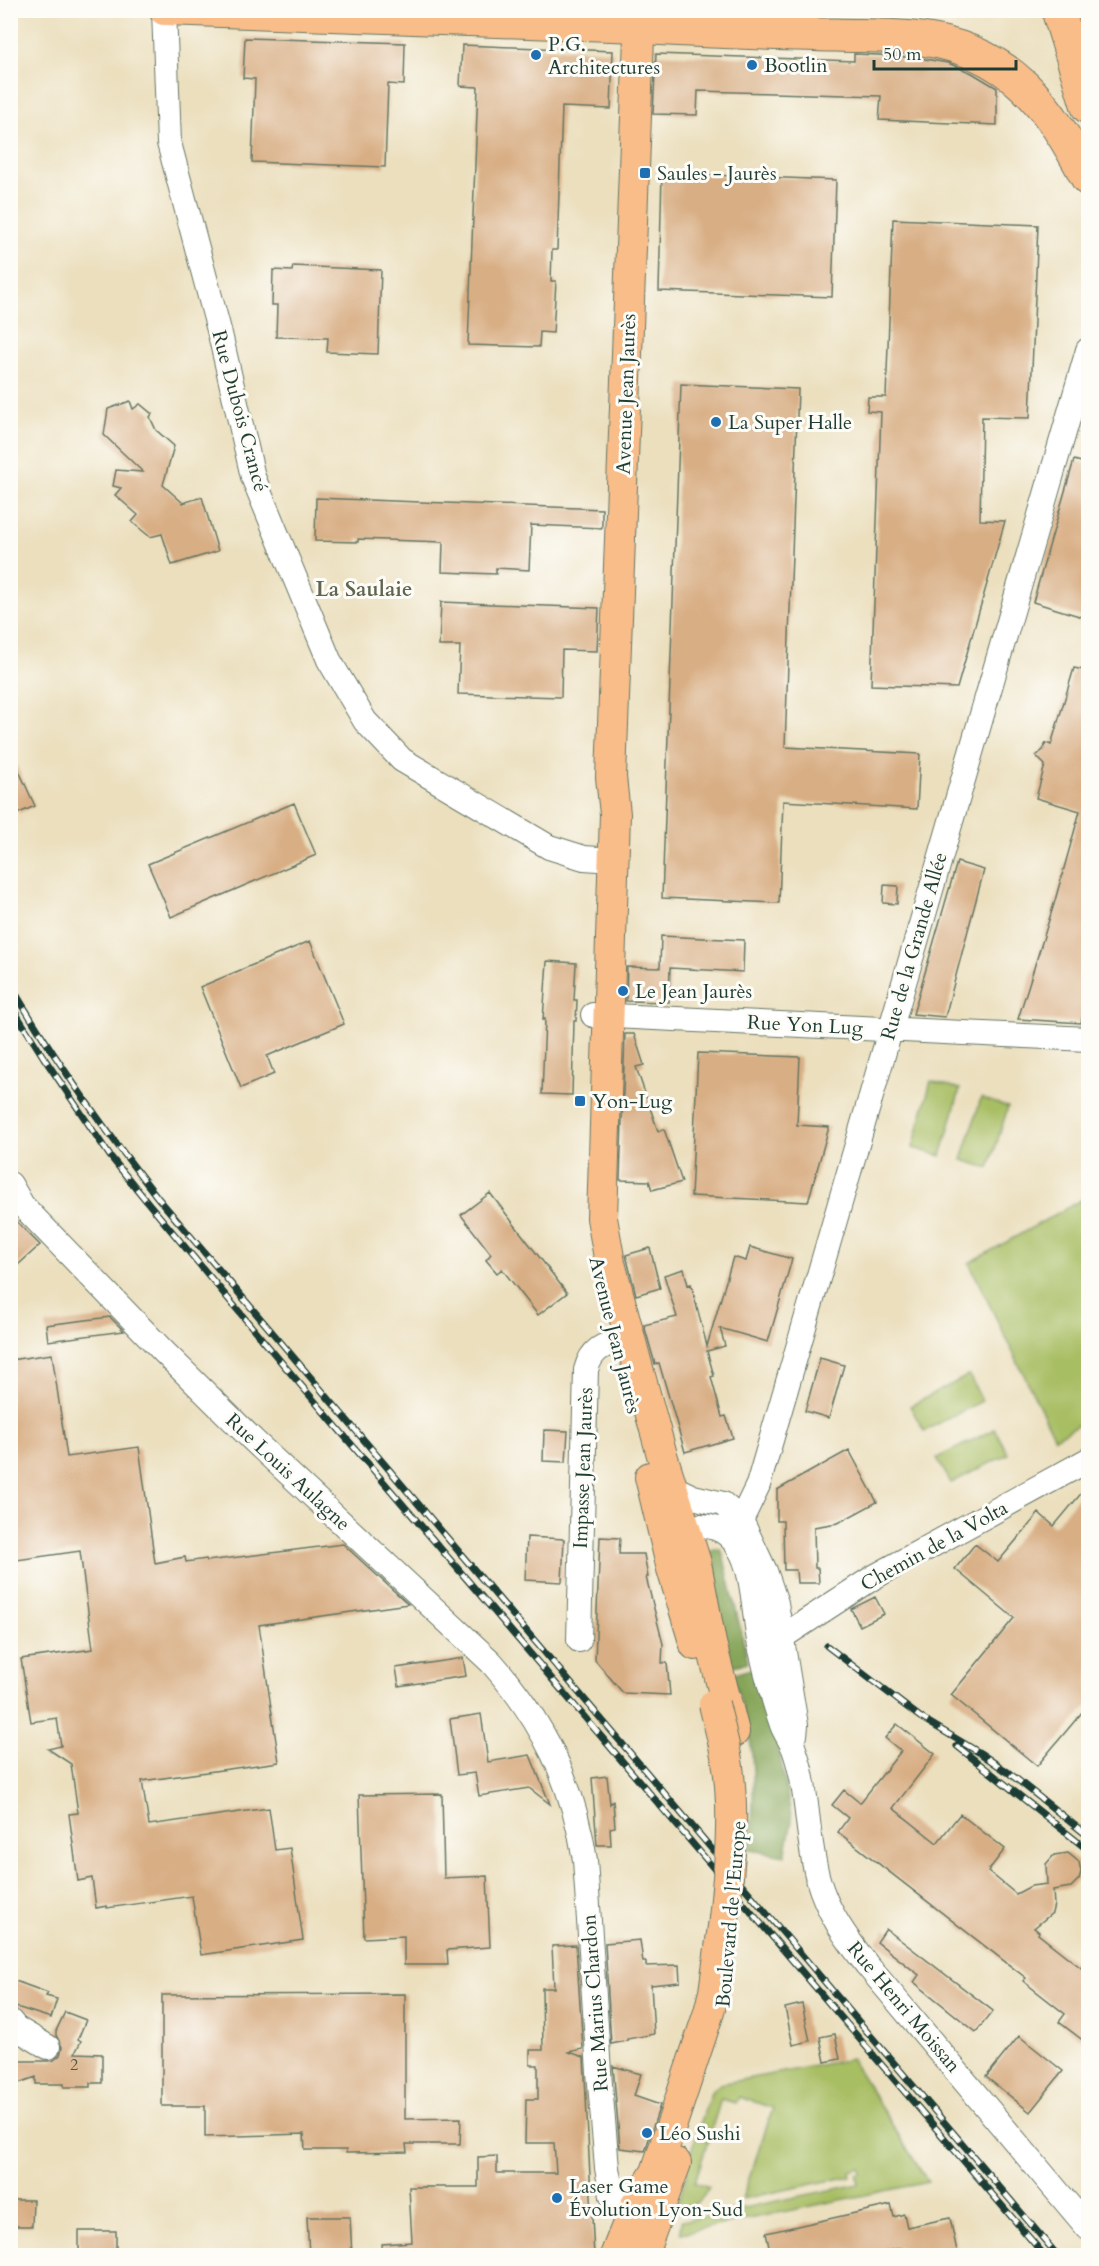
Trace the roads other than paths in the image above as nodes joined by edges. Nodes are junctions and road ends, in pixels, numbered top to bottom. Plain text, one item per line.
1 (164, 10) edge
2 (1058, 10) edge
3 (434, 15) edge
4 (639, 19) edge
5 (1089, 107) edge
6 (1089, 179) edge
7 (1089, 350) edge
8 (606, 860) junction
9 (600, 1015) junction
10 (890, 1029) junction
11 (1089, 1039) edge
12 (10, 1184) edge
13 (625, 1352) junction
14 (1089, 1460) edge
15 (678, 1511) junction
16 (736, 1529) junction
17 (750, 1583) junction
18 (782, 1637) junction
19 (579, 1640) dead end
20 (721, 1704) joint
21 (794, 1749) junction
22 (559, 1763) joint
23 (10, 2021) edge
24 (48, 2047) dead end
25 (645, 2214) junction
26 (1089, 2228) edge
27 (615, 2256) edge
28 (642, 2256) edge

1 - 3 main road
1 - 8 street, Rue Dubois Crancé
2 - 5 highway
3 - 4 main road
4 - 6 highway
4 - 8 main road, Avenue Jean Jaurès
7 - 10 street, Rue de la Grande Allée
8 - 9 main road, Avenue Jean Jaurès
9 - 10 street, Rue Yon Lug
9 - 13 main road, Avenue Jean Jaurès
10 - 11 street, Rue Yon Lug
10 - 16 street, Rue de la Grande Allée
12 - 22 street, Rue Louis Aulagne
13 - 15 main road, Avenue Jean Jaurès
13 - 15 main road, Avenue Jean Jaurès
13 - 19 street, Impasse Jean Jaurès
14 - 18 street, Chemin de la Volta
15 - 16 street
15 - 20 main road, Avenue Jean Jaurès
16 - 17 street, Rue Henri Moissan
16 - 18 street, Rue Henri Moissan
17 - 18 street, Rue Henri Moissan
17 - 21 street, Rue Henri Moissan
18 - 21 street, Rue Henri Moissan
20 - 25 main road, Boulevard de l'Europe
21 - 26 street, Rue Henri Moissan
22 - 25 street, Rue Marius Chardon
23 - 24 street
25 - 27 main road, Boulevard de l'Europe
25 - 28 main road, Boulevard de l'Europe

